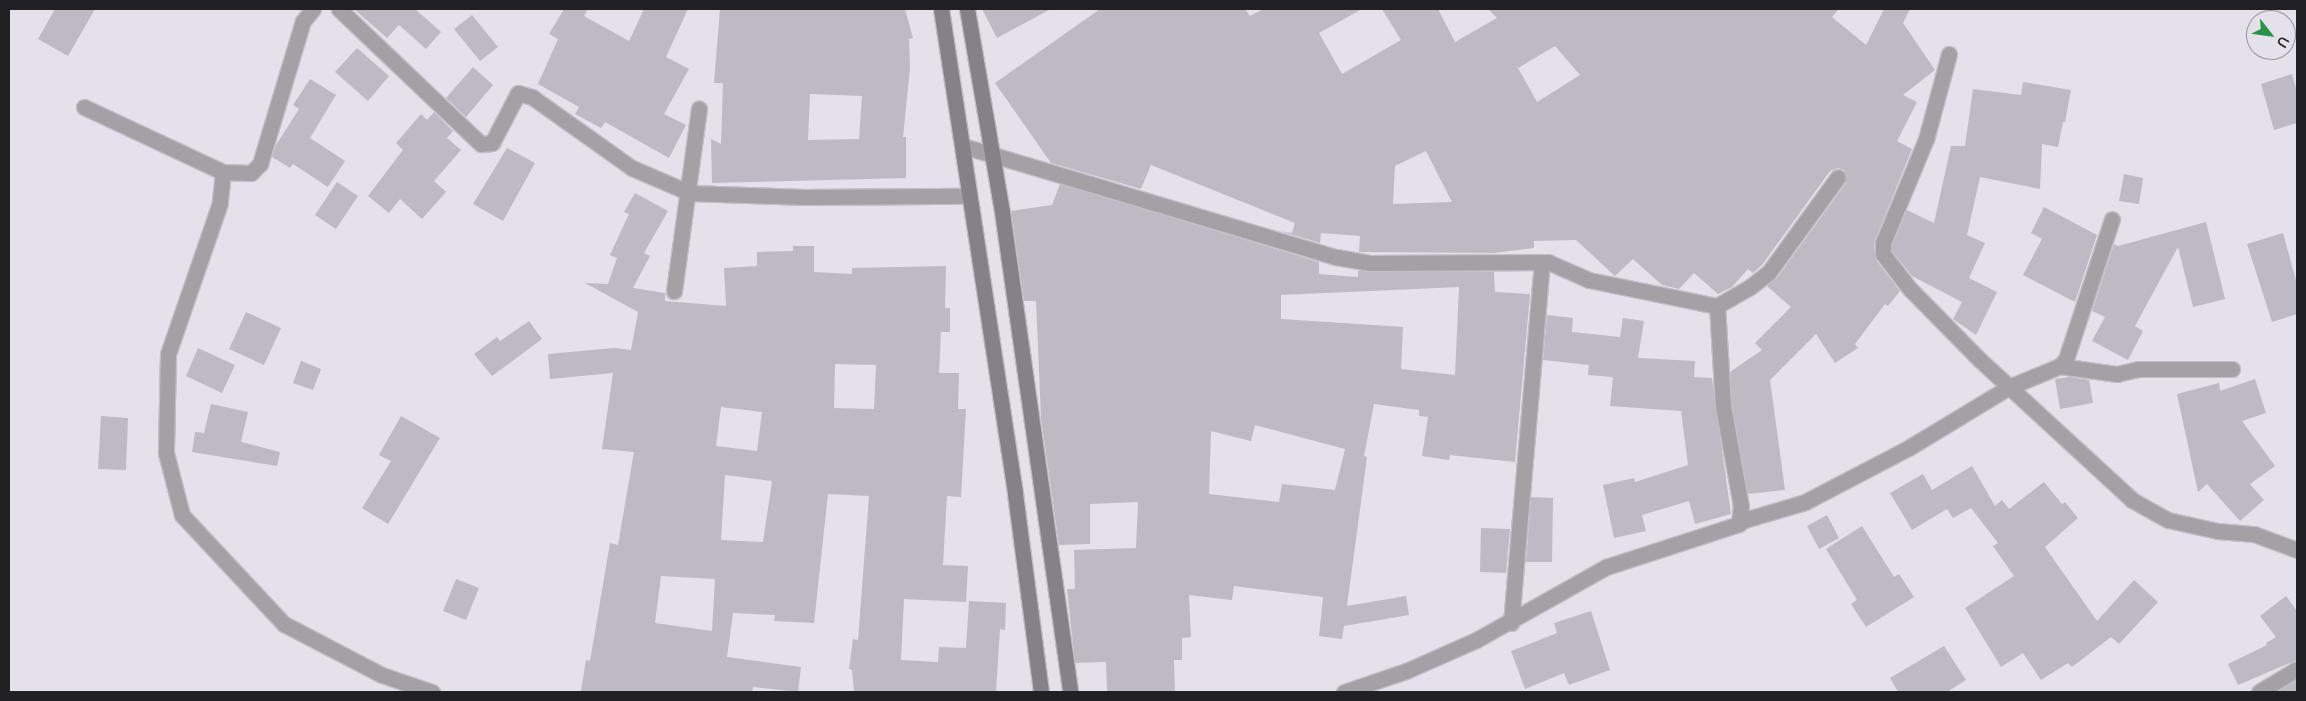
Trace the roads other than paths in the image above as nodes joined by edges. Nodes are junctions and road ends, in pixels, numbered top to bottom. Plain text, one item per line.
1 (313, 9) edge
2 (339, 9) edge
3 (941, 9) edge
4 (967, 9) edge
5 (1949, 54) dead end
6 (84, 107) dead end
7 (699, 109) dead end
8 (963, 146) junction
9 (993, 155) junction
10 (223, 172) junction
11 (1838, 177) dead end
12 (690, 193) junction
13 (967, 196) junction
14 (2112, 219) dead end
15 (1542, 262) junction
16 (674, 291) dead end
17 (1717, 306) junction
18 (2060, 366) junction
19 (2232, 369) dead end
20 (2009, 387) junction
21 (1741, 521) junction
22 (2297, 550) edge
23 (1511, 623) junction
24 (2297, 669) edge
25 (432, 692) edge
26 (1040, 692) edge
27 (1070, 692) edge
28 (1344, 692) edge
29 (2259, 692) edge

1 - 10 street
2 - 12 street
3 - 8 main road
4 - 9 main road
5 - 20 street
6 - 10 street
7 - 12 street
8 - 9 street
8 - 13 main road
9 - 15 street
9 - 27 main road
10 - 25 street
11 - 17 street
12 - 13 street
12 - 16 street
13 - 26 main road
14 - 18 street
15 - 17 street
15 - 23 street
17 - 21 street
18 - 19 street
18 - 20 street
20 - 21 street
20 - 22 street
21 - 23 street
23 - 28 street
24 - 29 street

